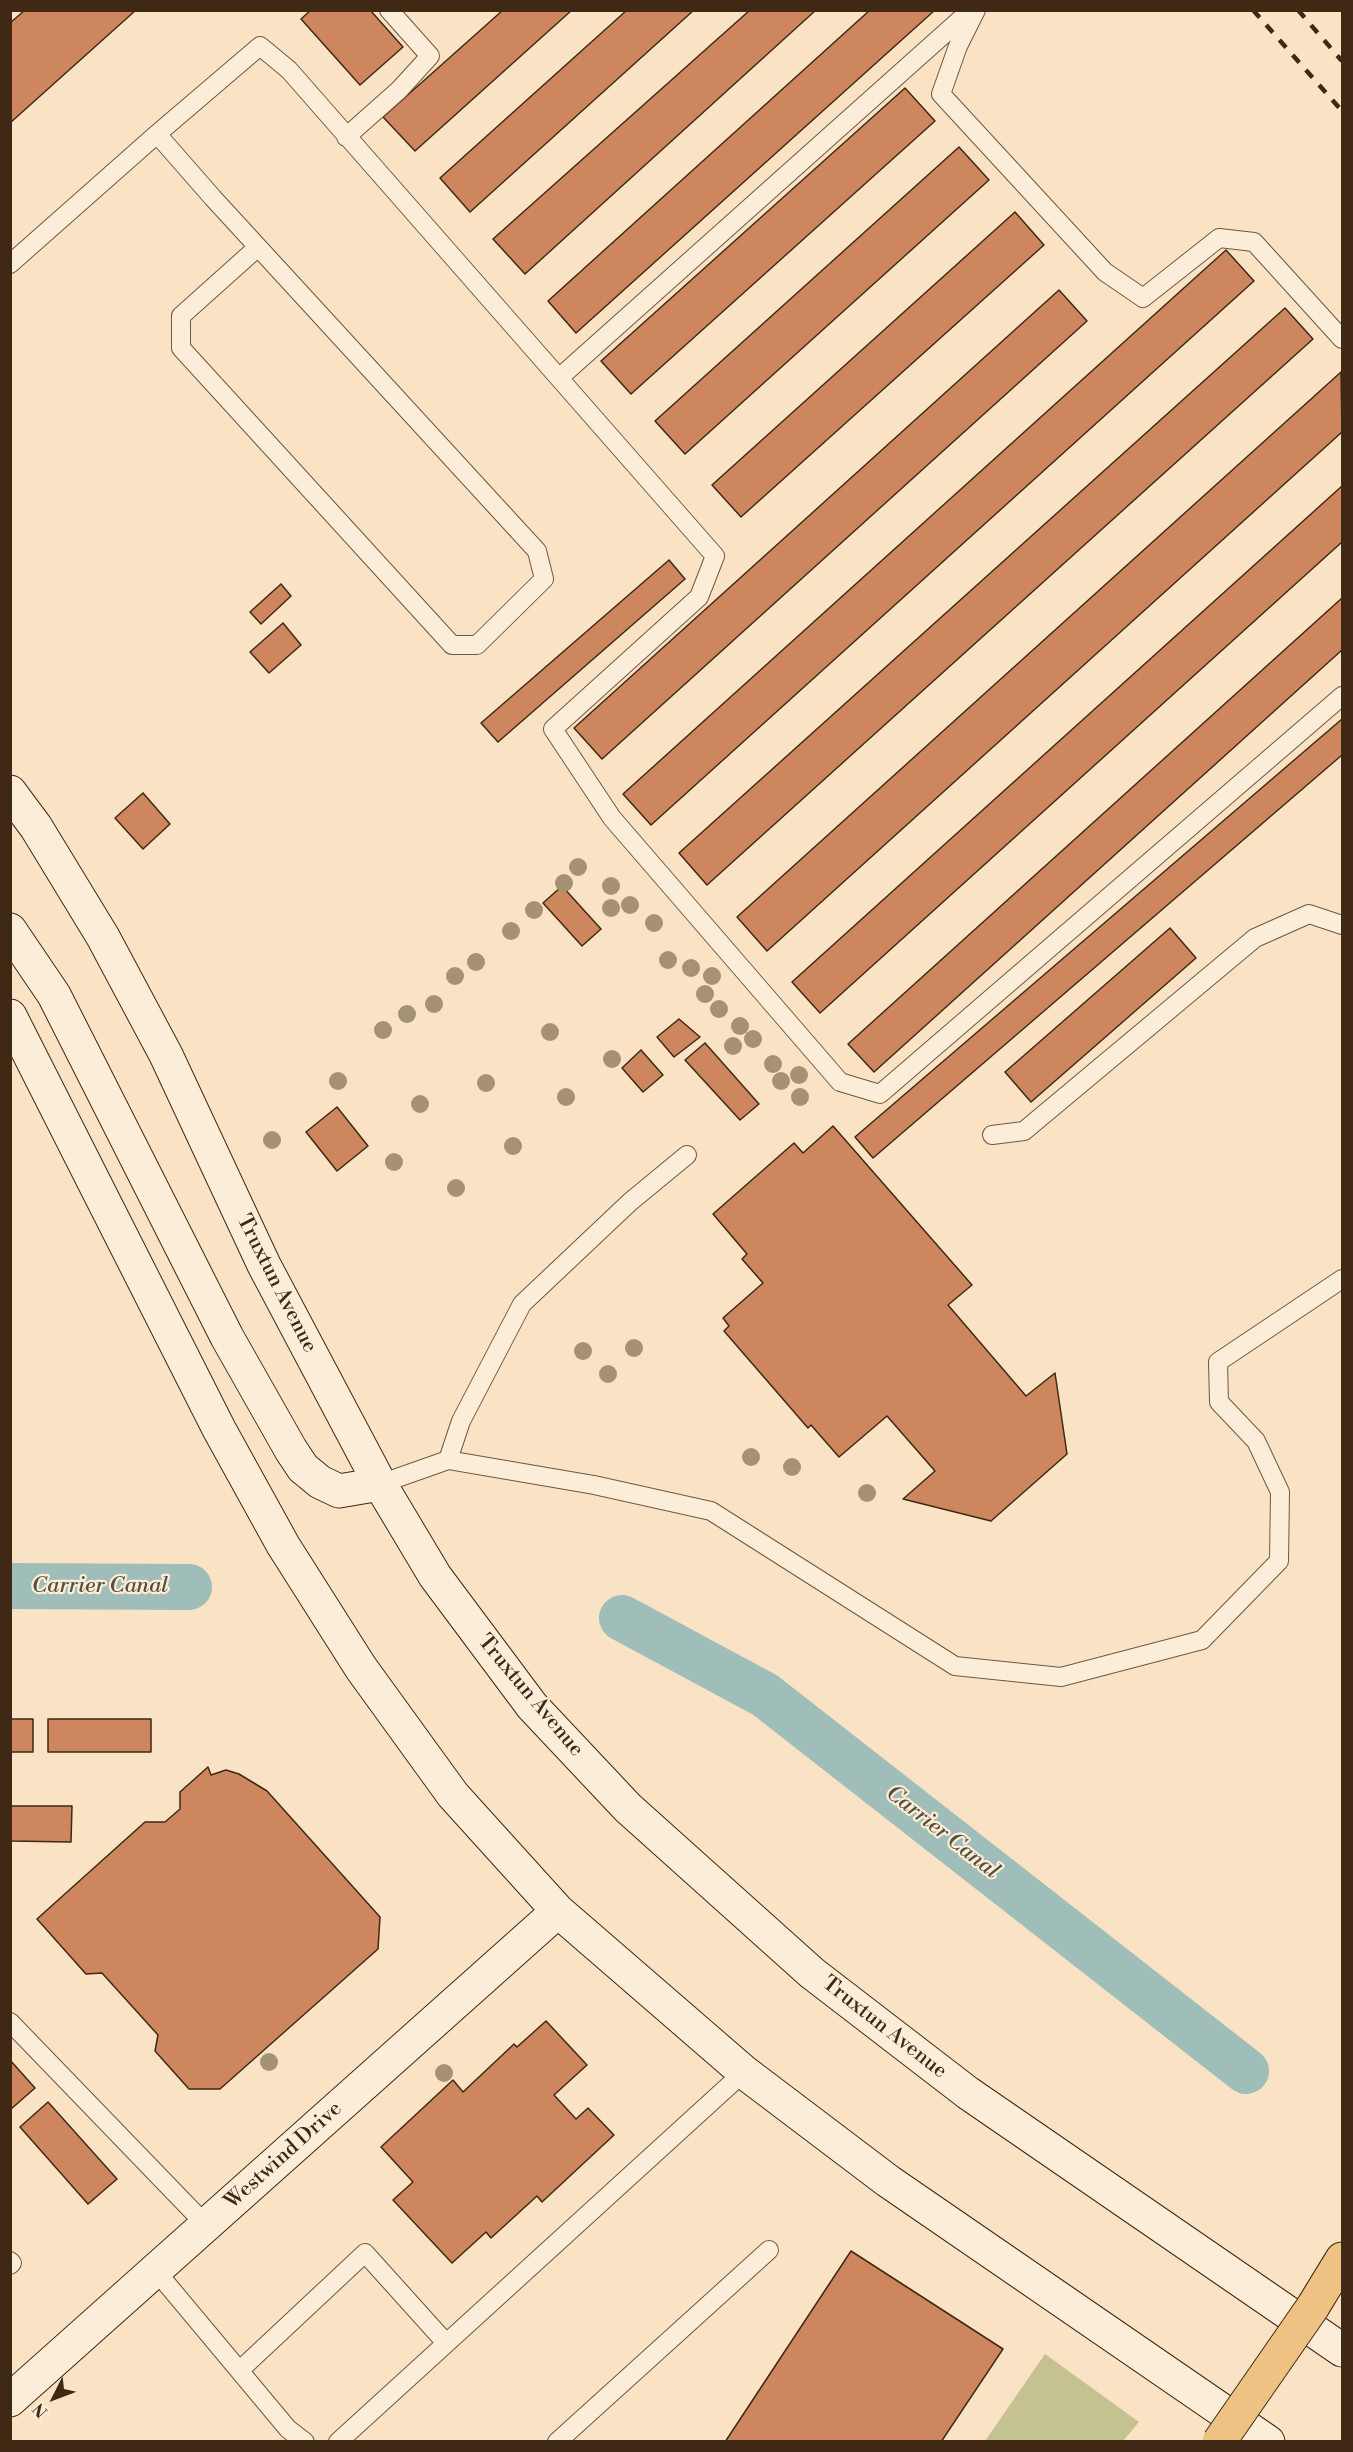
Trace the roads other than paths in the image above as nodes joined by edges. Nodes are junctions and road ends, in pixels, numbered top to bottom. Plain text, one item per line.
1 (389, 10) edge
2 (971, 10) edge
3 (976, 10) edge
4 (157, 134) junction
5 (346, 136) junction
6 (258, 247) junction
7 (10, 264) edge
8 (1342, 339) edge
9 (559, 378) junction
10 (1342, 696) edge
11 (10, 792) edge
12 (1342, 925) edge
13 (10, 930) edge
14 (10, 1016) edge
15 (992, 1135) dead end
16 (687, 1155) dead end
17 (1342, 1279) edge
18 (448, 1460) junction
19 (380, 1484) junction
20 (558, 1911) junction
21 (10, 2022) edge
22 (744, 2072) junction
23 (206, 2225) junction
24 (769, 2250) dead end
25 (1342, 2259) edge
26 (156, 2271) junction
27 (446, 2343) junction
28 (1342, 2350) edge
29 (240, 2370) junction
30 (10, 2400) edge
31 (305, 2442) edge
32 (338, 2442) edge
33 (556, 2442) edge
34 (1219, 2442) edge
35 (1268, 2442) edge

1 - 5 lane
2 - 9 lane
3 - 8 lane
4 - 5 lane
4 - 6 lane
4 - 7 lane
5 - 9 lane
6 - 6 lane
9 - 10 lane
11 - 19 main road, Truxtun Avenue
12 - 15 lane
13 - 19 main road
14 - 20 main road
16 - 18 lane
17 - 18 lane
18 - 19 lane
19 - 28 main road, Truxtun Avenue
20 - 22 main road
20 - 23 main road, Westwind Drive
21 - 23 lane
22 - 27 lane
22 - 35 main road
23 - 26 main road, Westwind Drive
24 - 33 lane
25 - 34 highway, bridge
26 - 29 lane
26 - 30 main road, Westwind Drive
27 - 29 lane
27 - 32 lane
29 - 31 lane

